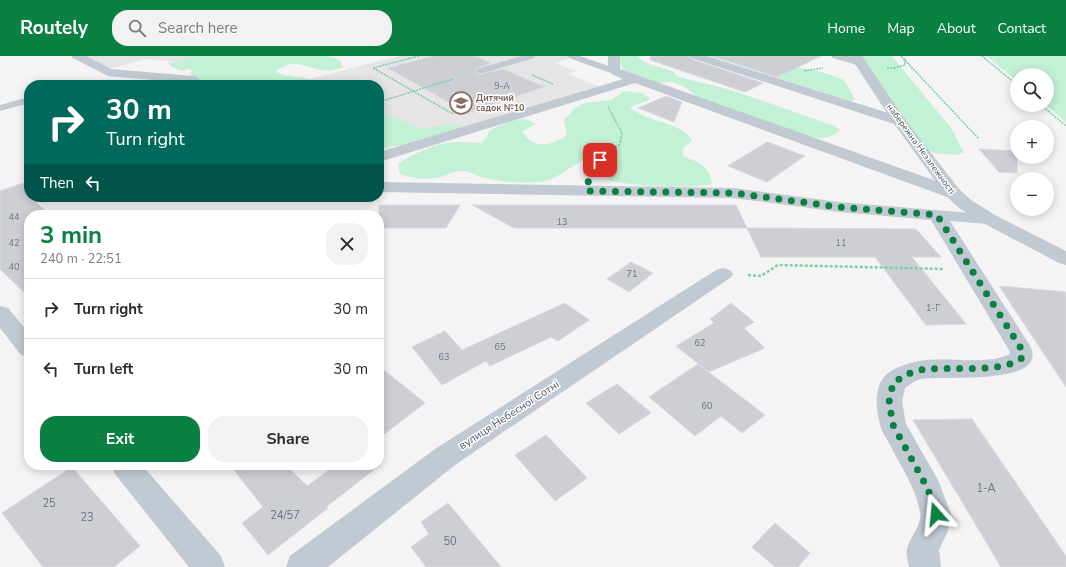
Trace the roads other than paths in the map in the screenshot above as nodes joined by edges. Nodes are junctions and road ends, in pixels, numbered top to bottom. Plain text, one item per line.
1 (77, 56) edge
2 (498, 56) edge
3 (531, 56) edge
4 (572, 56) edge
5 (614, 56) edge
6 (695, 56) edge
7 (837, 56) edge
8 (858, 59) edge
9 (509, 62) junction
10 (480, 71) dead end
11 (614, 71) junction
12 (635, 79) junction
13 (193, 80) edge
14 (24, 101) edge
15 (0, 108) edge
16 (899, 121) junction
17 (384, 155) edge
18 (384, 187) edge
19 (953, 193) junction
20 (937, 215) junction
21 (989, 219) junction
22 (1066, 259) edge
23 (723, 274) road end
24 (0, 314) edge
25 (24, 343) edge
26 (129, 470) edge
27 (209, 567) edge
28 (302, 567) edge
29 (925, 567) edge

1 - 13 street
2 - 9 lane
3 - 9 lane
4 - 11 lane
5 - 11 street
6 - 16 street
7 - 8 street
8 - 16 street, набережна Незалежності
9 - 10 lane
11 - 12 street
12 - 17 street
12 - 19 street
14 - 15 lane
16 - 19 street, набережна Незалежності
18 - 20 street
19 - 21 street, набережна Незалежності
20 - 21 street
20 - 29 street
21 - 22 street, набережна Незалежності
23 - 28 street, вулиця Небесної Сотні
24 - 25 street
26 - 27 street

